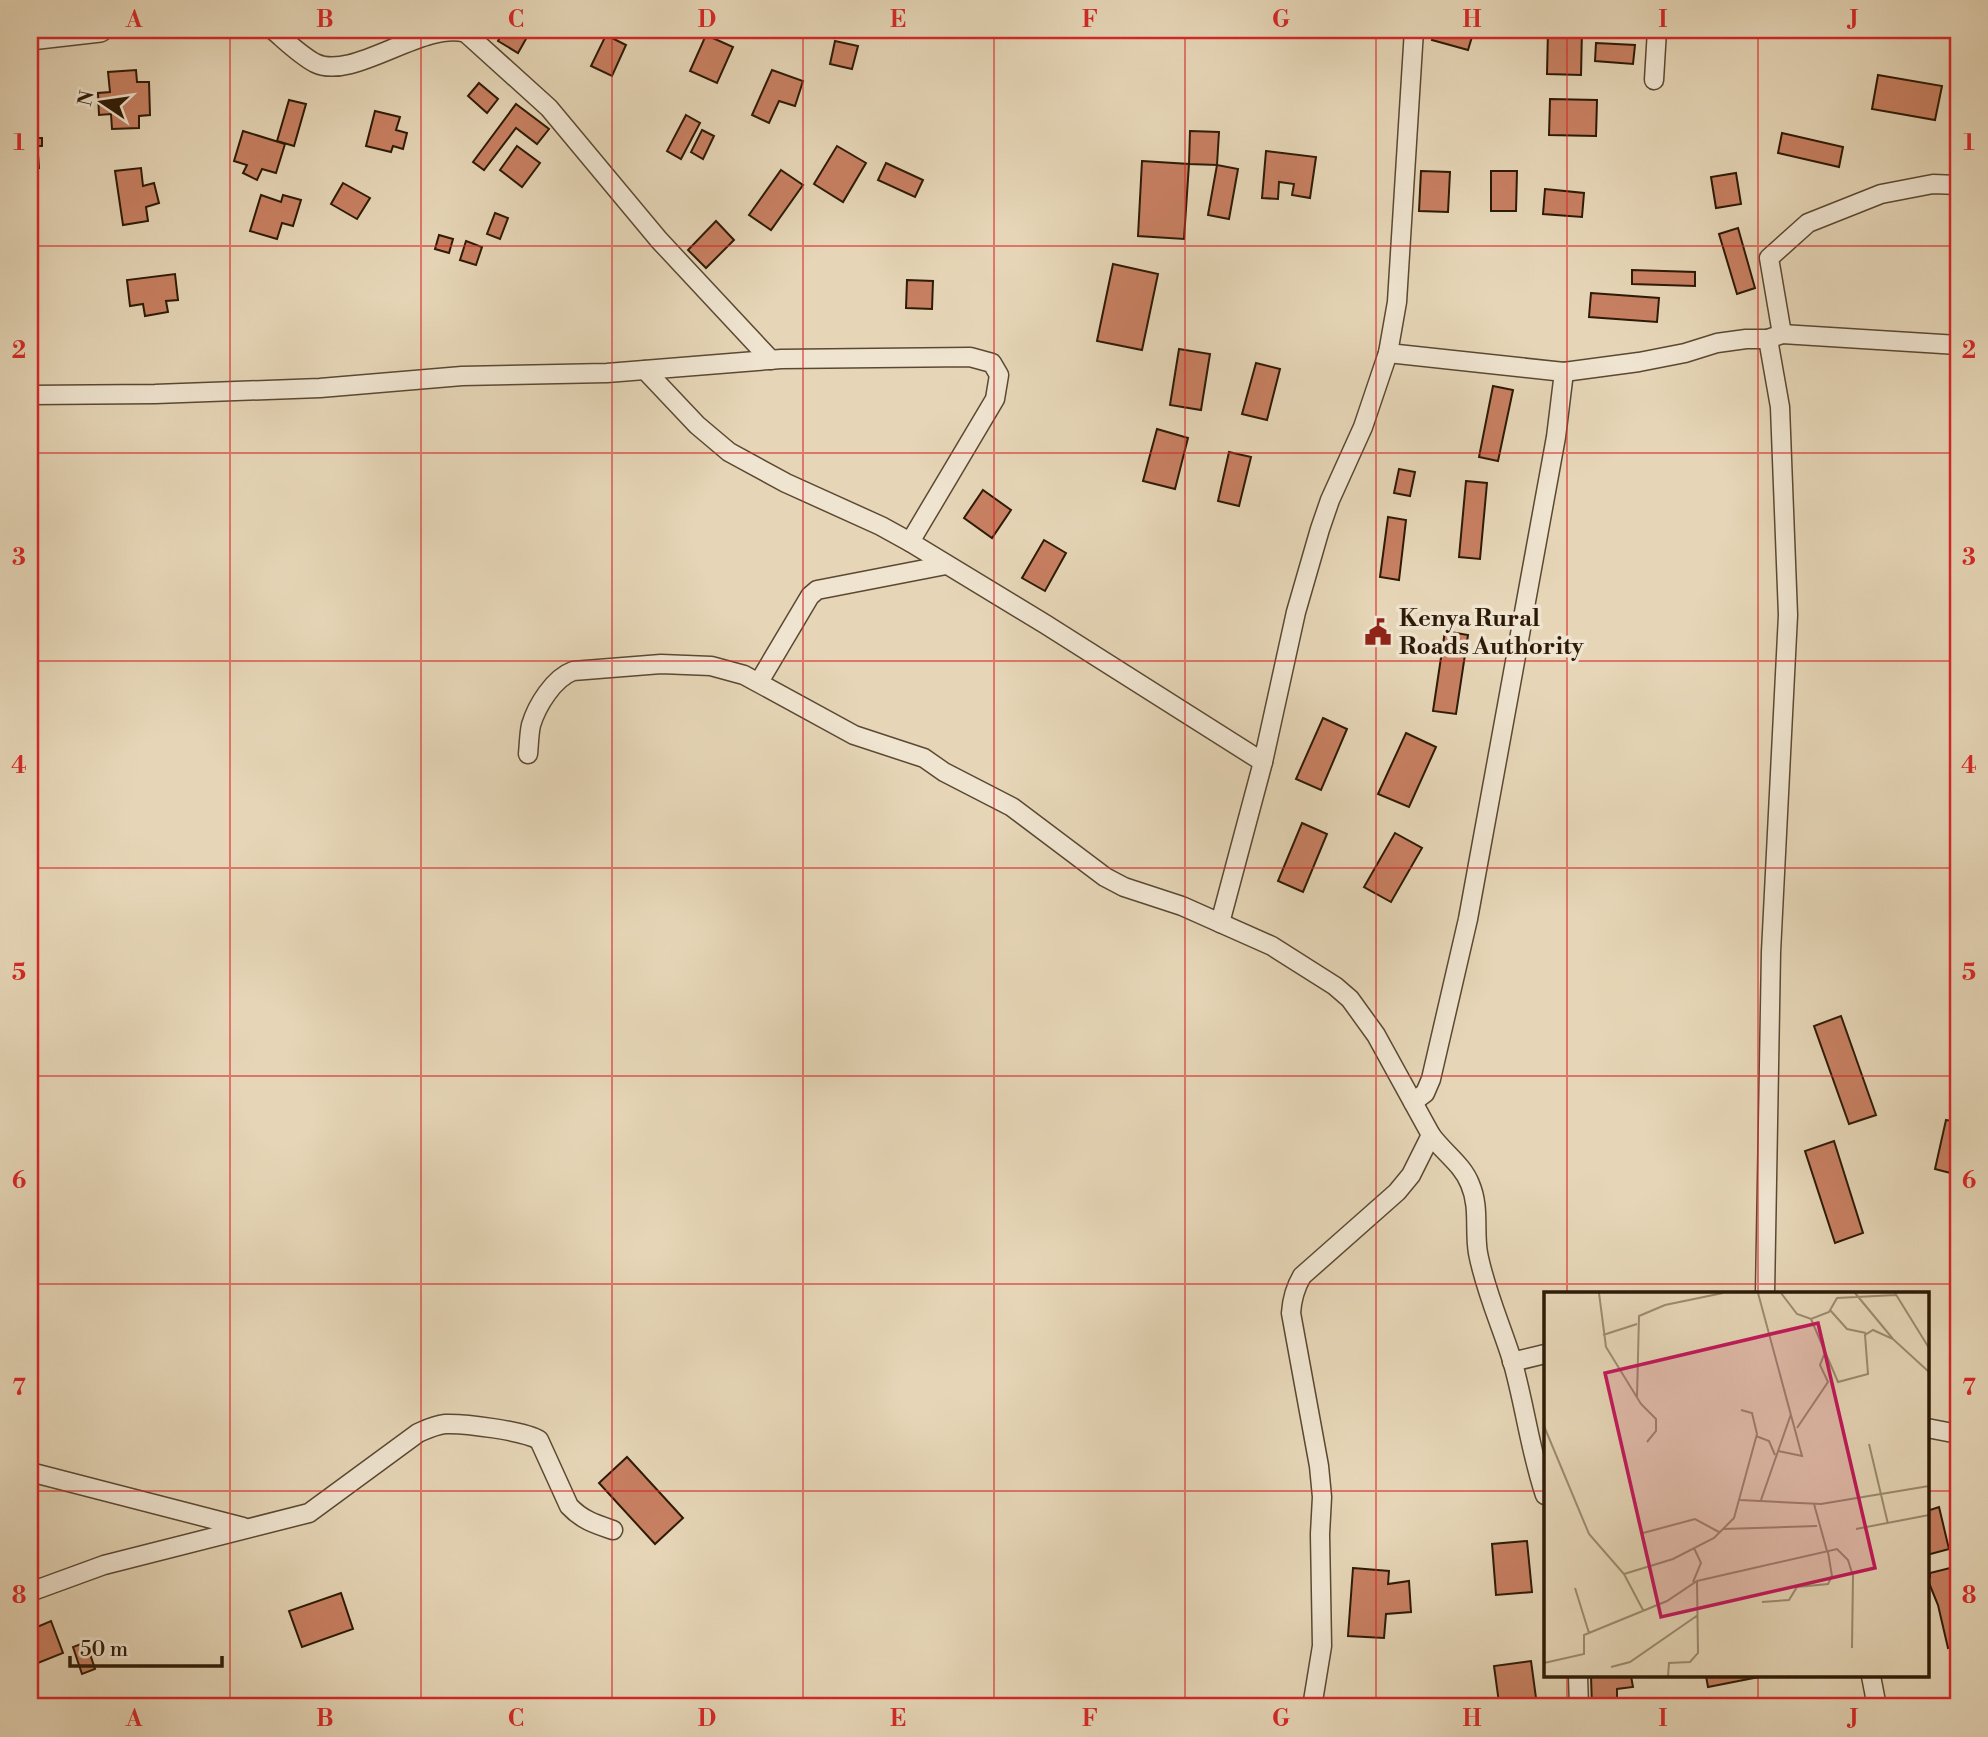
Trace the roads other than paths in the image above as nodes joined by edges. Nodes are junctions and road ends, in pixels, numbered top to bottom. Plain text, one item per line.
1 (100, 30) edge
2 (273, 30) edge
3 (1413, 30) edge
4 (1657, 30) edge
5 (30, 38) edge
6 (1654, 80) dead end
7 (1958, 185) edge
8 (1775, 336) junction
9 (1958, 345) edge
10 (1388, 353) junction
11 (771, 360) junction
12 (645, 370) junction
13 (1564, 372) junction
14 (30, 395) edge
15 (910, 542) junction
16 (946, 565) junction
17 (759, 682) junction
18 (528, 754) dead end
19 (1263, 762) junction
20 (1220, 923) junction
21 (1413, 1102) junction
22 (1431, 1135) junction
23 (1765, 1292) edge
24 (1544, 1354) edge
25 (1512, 1362) junction
26 (1928, 1428) edge
27 (1958, 1434) edge
28 (30, 1472) edge
29 (1544, 1492) edge
30 (246, 1527) junction
31 (613, 1530) dead end
32 (30, 1592) edge
33 (1578, 1678) edge
34 (1871, 1678) edge
35 (1312, 1707) edge
36 (1579, 1707) edge
37 (1877, 1707) edge

1 - 5 street
2 - 11 street
3 - 10 street
4 - 6 street
7 - 8 street
8 - 9 street
8 - 13 street
8 - 23 street
10 - 13 street
10 - 19 street
11 - 12 street
11 - 15 street
12 - 14 street
12 - 15 street
13 - 21 street
15 - 16 street
16 - 17 street
16 - 19 street
17 - 18 street
17 - 20 street
19 - 20 street
20 - 21 street
21 - 22 street
22 - 25 street
22 - 35 street
24 - 25 street
25 - 29 street
26 - 27 street
28 - 30 street
30 - 31 street
30 - 32 street
33 - 36 street
34 - 37 street

